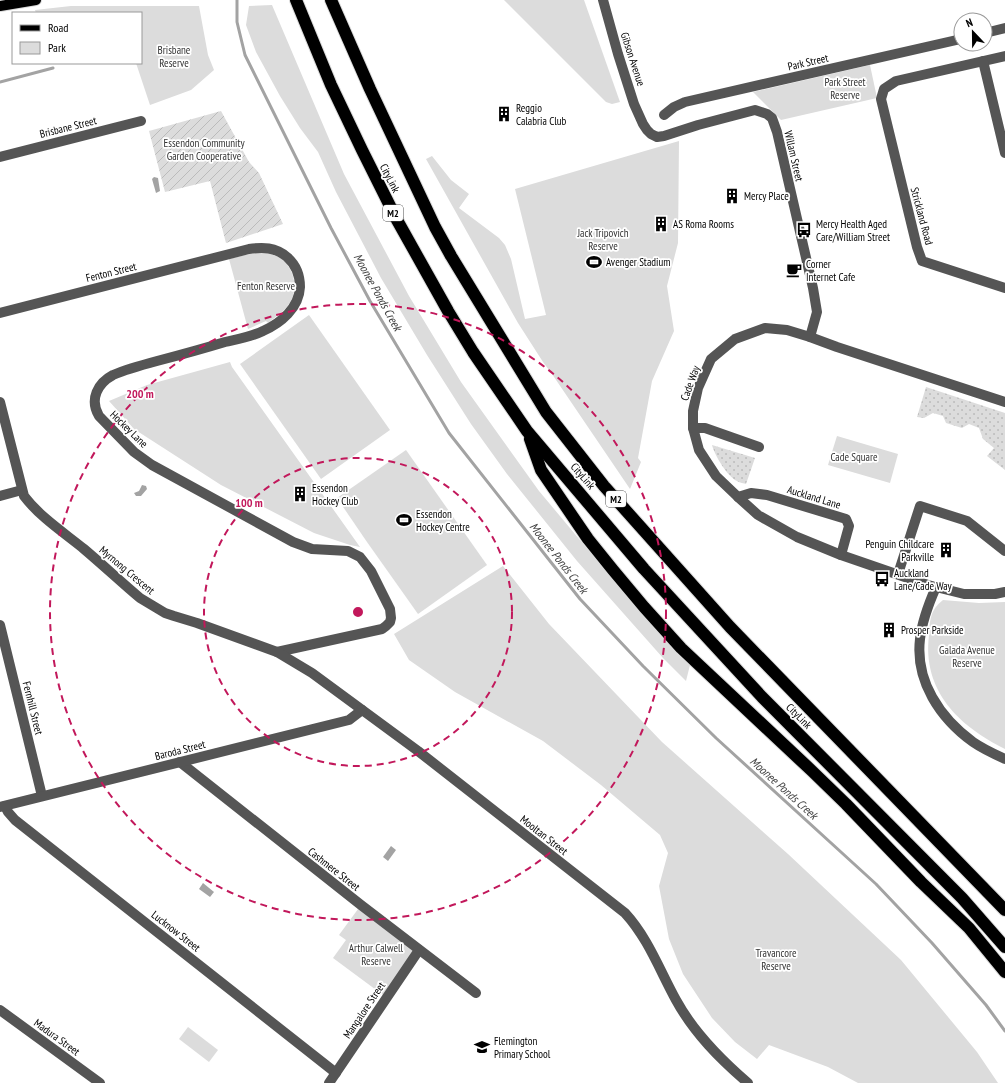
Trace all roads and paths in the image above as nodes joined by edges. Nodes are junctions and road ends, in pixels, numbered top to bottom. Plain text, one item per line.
1 (36, 0) edge
2 (296, 0) edge
3 (331, 0) edge
4 (603, 0) edge
5 (0, 6) edge
6 (1005, 28) edge
7 (993, 31) edge
8 (953, 41) edge
9 (1005, 56) edge
10 (983, 61) junction
11 (664, 115) dead end
12 (141, 121) dead end
13 (643, 124) joint
14 (1005, 153) edge
15 (0, 157) edge
16 (228, 255) joint
17 (1005, 288) edge
18 (0, 312) edge
19 (810, 336) junction
20 (0, 402) edge
21 (1005, 402) edge
22 (693, 428) junction
23 (527, 431) junction
24 (759, 447) dead end
25 (22, 490) junction
26 (0, 496) edge
27 (738, 497) junction
28 (1005, 551) edge
29 (841, 555) junction
30 (898, 574) junction
31 (936, 587) junction
32 (1005, 592) edge
33 (0, 626) edge
34 (277, 652) junction
35 (362, 710) junction
36 (1005, 759) edge
37 (180, 762) junction
38 (42, 796) junction
39 (2, 806) edge
40 (1001, 901) edge
41 (1005, 910) edge
42 (1005, 947) edge
43 (420, 950) junction
44 (1005, 972) edge
45 (476, 993) dead end
46 (0, 1010) edge
47 (336, 1073) junction
48 (100, 1083) edge
49 (329, 1083) edge
50 (748, 1083) edge

1 - 5 main road
2 - 23 highway, CityLink / M2
3 - 40 highway, CityLink / M2
4 - 13 street, Gibson Avenue
6 - 7 street
8 - 11 street, Park Street
9 - 10 street
10 - 14 street
10 - 17 street, Strickland Road
12 - 15 street, Brisbane Street
13 - 19 street, Willam Street
16 - 18 street, Fenton Street
16 - 34 street, Hockey Lane
19 - 21 street, Cade Way
19 - 22 street, Cade Way
20 - 25 street, Myrnong Crescent
22 - 24 street
22 - 27 street, Cade Way
23 - 42 highway, CityLink / M2
23 - 44 highway
25 - 26 street
25 - 34 street, Myrnong Crescent
27 - 29 street, Cade Way
27 - 29 street, Auckland Lane
28 - 30 street
29 - 30 street, Cade Way
30 - 31 street, Cade Way
31 - 32 street, Cade Way
31 - 36 street
33 - 38 street, Fernhill Street
34 - 35 street, Mooltan Street
35 - 37 street, Baroda Street
35 - 50 street, Mooltan Street
37 - 38 street, Baroda Street
37 - 43 street, Cashmere Street
38 - 39 street, Baroda Street
39 - 47 street, Lucknow Street
40 - 41 highway, CityLink / M2
43 - 45 street, Cashmere Street
43 - 47 street, Mangalore Street
46 - 48 street, Madura Street
47 - 49 street, Mangalore Street

